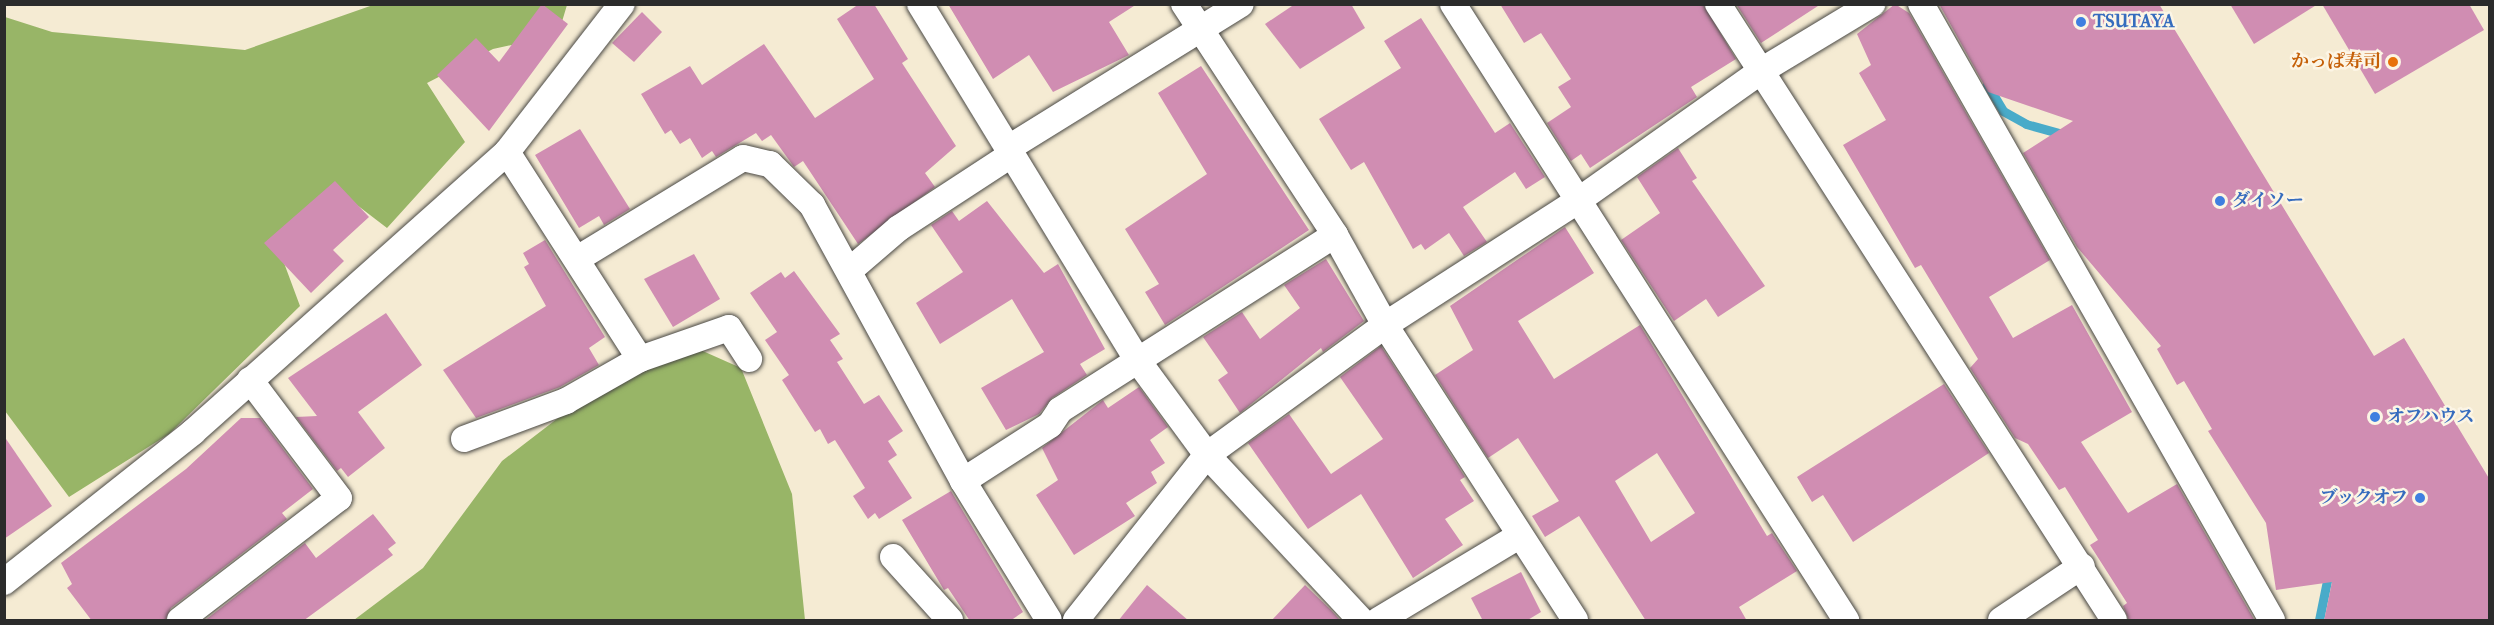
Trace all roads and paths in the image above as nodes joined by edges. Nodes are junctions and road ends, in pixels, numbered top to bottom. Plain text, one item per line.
1 (621, 4) edge
2 (920, 4) edge
3 (1184, 4) edge
4 (1241, 4) edge
5 (1718, 4) edge
6 (1872, 4) edge
7 (1921, 4) edge
8 (1458, 6) edge
9 (1200, 30) junction
10 (1761, 71) junction
11 (507, 152) junction
12 (1009, 152) junction
13 (1579, 200) junction
14 (1335, 235) junction
15 (577, 259) junction
16 (849, 271) junction
17 (1385, 325) junction
18 (640, 358) junction
19 (749, 359) dead end
20 (1138, 361) junction
21 (250, 380) junction
22 (464, 439) dead end
23 (1207, 455) junction
24 (963, 481) junction
25 (1519, 536) junction
26 (893, 557) dead end
27 (2082, 566) junction
28 (4, 582) edge
29 (180, 621) edge
30 (950, 621) edge
31 (1049, 621) edge
32 (1076, 621) edge
33 (1361, 621) edge
34 (1379, 621) edge
35 (1575, 621) edge
36 (1846, 621) edge
37 (2001, 621) edge
38 (2114, 621) edge
39 (2272, 621) edge

1 - 11 street
2 - 12 street
3 - 9 street
4 - 9 street
5 - 10 street
6 - 10 street
7 - 39 street
8 - 13 street
9 - 12 street
9 - 14 street
10 - 13 street
10 - 27 street
11 - 15 street
11 - 21 street
12 - 16 street
12 - 20 street
13 - 17 street
13 - 36 street
14 - 17 street
14 - 20 street
15 - 16 street
15 - 18 street
16 - 24 street
17 - 23 street
17 - 25 street
18 - 19 street
18 - 22 street
20 - 23 street
20 - 24 street
21 - 28 street
21 - 29 street
23 - 32 street
23 - 33 street
24 - 31 street
25 - 34 street
25 - 35 street
26 - 30 street
27 - 37 street
27 - 38 street

